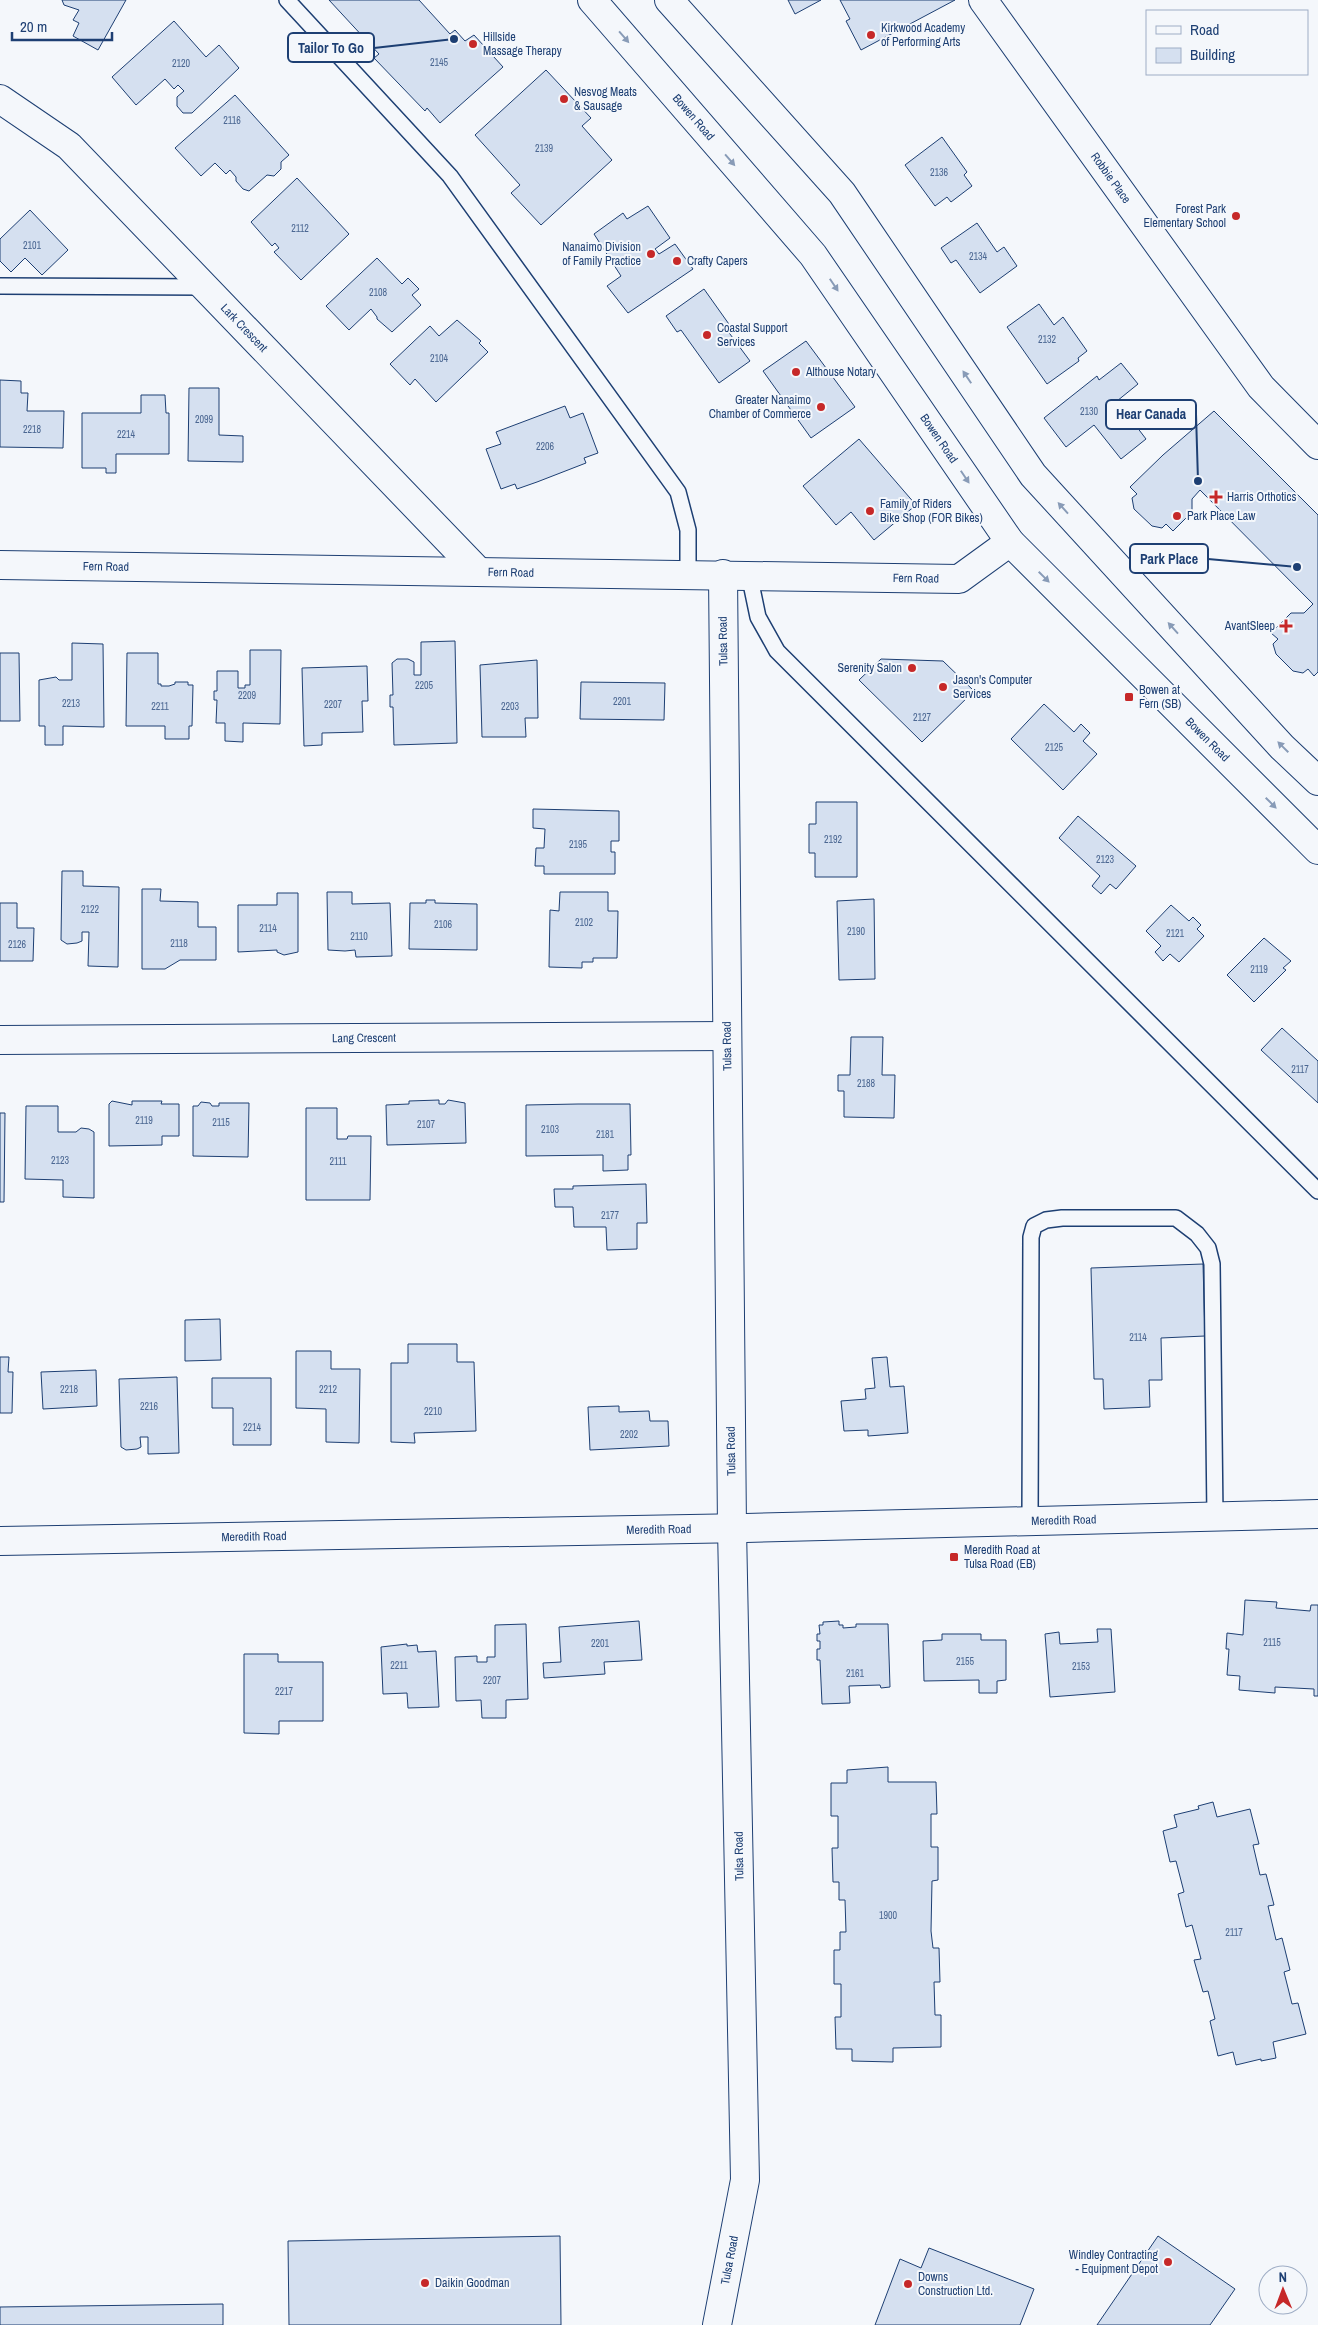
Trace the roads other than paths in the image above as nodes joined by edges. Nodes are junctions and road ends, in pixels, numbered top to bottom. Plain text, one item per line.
1 (287, 0) edge
2 (592, 0) edge
3 (669, 0) edge
4 (983, 0) edge
5 (0, 99) edge
6 (0, 286) edge
7 (205, 287) junction
8 (1318, 445) edge
9 (1010, 542) junction
10 (0, 565) edge
11 (478, 571) junction
12 (688, 574) junction
13 (723, 574) junction
14 (749, 574) junction
15 (1318, 781) edge
16 (1318, 850) edge
17 (727, 1036) junction
18 (0, 1040) edge
19 (1318, 1191) edge
20 (1318, 1514) edge
21 (1215, 1517) junction
22 (1030, 1520) junction
23 (732, 1528) junction
24 (0, 1541) edge
25 (717, 2325) edge

1 - 12 lane
2 -> 9 street, Bowen Road
15 -> 3 street
4 - 8 street, Robbie Place
5 - 7 street, Lark Crescent
6 - 7 lane
7 - 11 street, Lark Crescent
9 - 14 street, Fern Road
9 -> 16 street, Bowen Road
10 - 11 street, Fern Road
11 - 12 street, Fern Road
12 - 13 street, Fern Road
13 - 14 street, Fern Road
13 - 17 street, Tulsa Road
14 - 19 lane
17 - 18 street, Lang Crescent
17 - 23 street, Tulsa Road
20 - 21 street, Meredith Road
21 - 22 street, Meredith Road
21 - 22 lane
22 - 23 street, Meredith Road
23 - 24 street, Meredith Road
23 - 25 street, Tulsa Road

